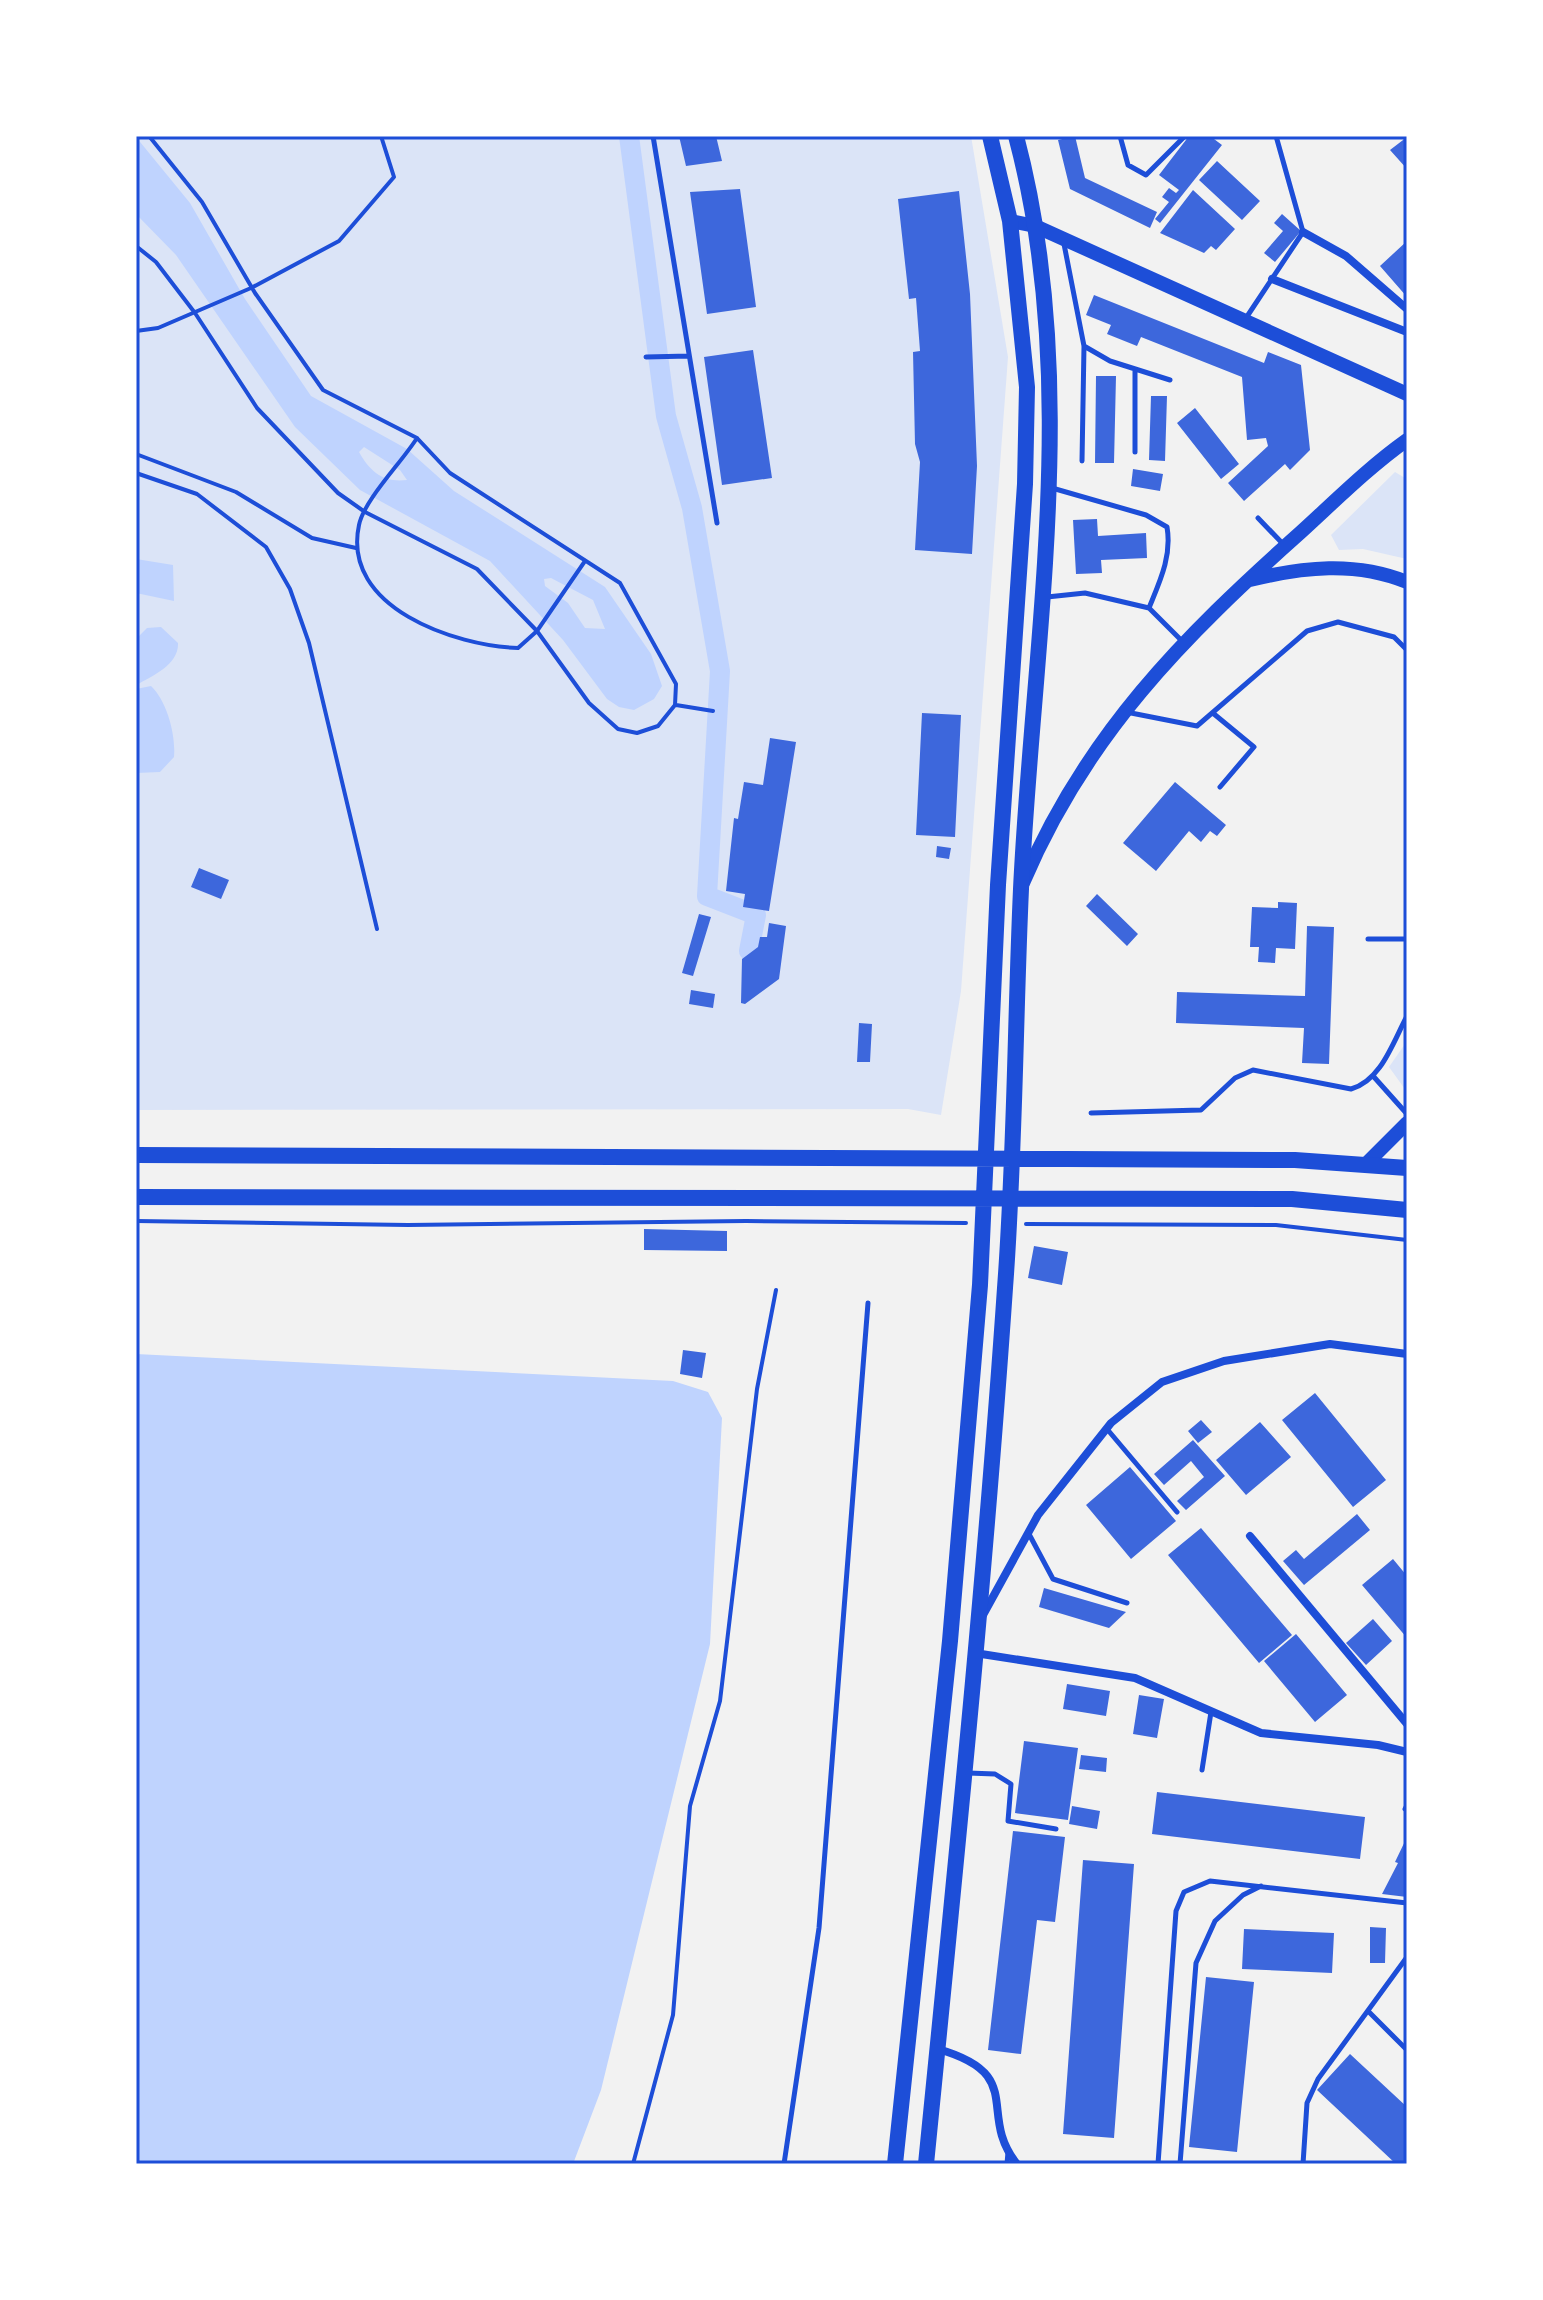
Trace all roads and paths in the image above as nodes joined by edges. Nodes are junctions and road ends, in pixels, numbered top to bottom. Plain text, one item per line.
1 (149, 136) edge
2 (381, 136) edge
3 (653, 136) edge
4 (990, 136) edge
5 (1016, 136) edge
6 (1120, 136) edge
7 (1185, 136) edge
8 (1276, 136) edge
9 (1010, 221) junction
10 (1035, 226) junction
11 (1303, 232) junction
12 (1063, 239) junction
13 (136, 246) edge
14 (1272, 279) junction
15 (251, 288) junction
16 (1407, 309) edge
17 (195, 313) junction
18 (1245, 320) junction
19 (136, 331) edge
20 (1407, 332) edge
21 (1084, 346) junction
22 (646, 357) dead end
23 (689, 357) junction
24 (1135, 369) junction
25 (1170, 380) dead end
26 (1407, 394) edge
27 (417, 438) junction
28 (1407, 440) edge
29 (1135, 452) dead end
30 (136, 454) edge
31 (1082, 461) dead end
32 (136, 473) edge
33 (1050, 487) junction
34 (365, 512) junction
35 (1258, 518) dead end
36 (717, 523) dead end
37 (1285, 546) junction
38 (356, 548) junction
39 (585, 561) junction
40 (1246, 581) junction
41 (1407, 582) edge
42 (1042, 598) junction
43 (1149, 608) junction
44 (537, 631) junction
45 (1185, 644) junction
46 (1407, 650) edge
47 (675, 705) junction
48 (713, 711) dead end
49 (1122, 711) junction
50 (1214, 714) junction
51 (1220, 787) dead end
52 (1021, 887) junction
53 (377, 929) dead end
54 (1368, 939) dead end
55 (1407, 939) edge
56 (1407, 1016) edge
57 (1374, 1077) junction
58 (1091, 1113) dead end
59 (1407, 1114) edge
60 (1407, 1123) edge
61 (136, 1155) edge
62 (1367, 1163) junction
63 (1407, 1168) edge
64 (136, 1197) edge
65 (1407, 1210) edge
66 (136, 1221) edge
67 (977, 1224) dead end
68 (1022, 1224) dead end
69 (1407, 1240) edge
70 (776, 1290) dead end
71 (868, 1303) dead end
72 (1407, 1354) edge
73 (1107, 1429) junction
74 (1177, 1512) dead end
75 (1029, 1533) junction
76 (1250, 1536) dead end
77 (1127, 1603) dead end
78 (976, 1627) junction
79 (974, 1653) junction
80 (1211, 1712) junction
81 (1407, 1724) edge
82 (1407, 1752) edge
83 (1202, 1770) dead end
84 (963, 1773) junction
85 (1056, 1829) dead end
86 (1262, 1885) junction
87 (1407, 1903) edge
88 (1407, 1957) edge
89 (1369, 2012) junction
90 (938, 2049) junction
91 (1407, 2050) edge
92 (1008, 2152) junction
93 (633, 2164) edge
94 (784, 2164) edge
95 (895, 2164) edge
96 (926, 2164) edge
97 (1007, 2164) edge
98 (1017, 2164) edge
99 (1158, 2164) edge
100 (1180, 2164) edge
101 (1303, 2164) edge

1 - 15 path
2 - 15 path
3 - 23 lane
4 - 9 main road
5 - 10 main road
6 - 7 lane
8 - 11 lane
9 - 10 main road
9 - 95 main road
10 - 12 main road
10 - 33 main road
11 - 14 lane
11 - 16 street
12 - 18 main road
12 - 21 lane
13 - 17 path
14 - 18 lane
14 - 20 street
15 - 17 path
15 - 27 path
17 - 19 path
17 - 34 path
18 - 26 main road
21 - 24 lane
21 - 31 lane
22 - 23 lane
23 - 36 lane
24 - 25 lane
24 - 29 lane
27 - 34 path
27 - 39 path
28 - 37 main road
30 - 38 path
32 - 53 path
33 - 42 main road
33 - 43 lane
34 - 38 path
34 - 44 path
35 - 37 lane
37 - 40 main road
38 - 44 path
39 - 44 path
39 - 47 path
40 - 41 main road
40 - 45 main road
42 - 43 lane
42 - 52 main road
43 - 45 lane
44 - 47 path
45 - 49 main road
46 - 50 lane
47 - 48 path
49 - 50 lane
49 - 52 main road
50 - 51 lane
52 - 78 main road
54 - 55 lane
56 - 57 lane
57 - 58 lane
57 - 59 lane
60 - 62 main road
61 - 62 main road
62 - 63 main road
64 - 65 main road
66 - 67 path
68 - 69 path
70 - 93 path
71 - 94 lane
72 - 73 street
73 - 74 lane
73 - 75 street
75 - 77 lane
75 - 78 street
76 - 81 street
78 - 79 main road
79 - 80 street
79 - 84 main road
80 - 82 street
80 - 83 lane
84 - 85 lane
84 - 90 main road
86 - 87 lane
86 - 99 lane
86 - 100 lane
88 - 89 lane
89 - 91 lane
89 - 101 lane
90 - 92 street
90 - 96 main road
92 - 97 lane
92 - 98 street

